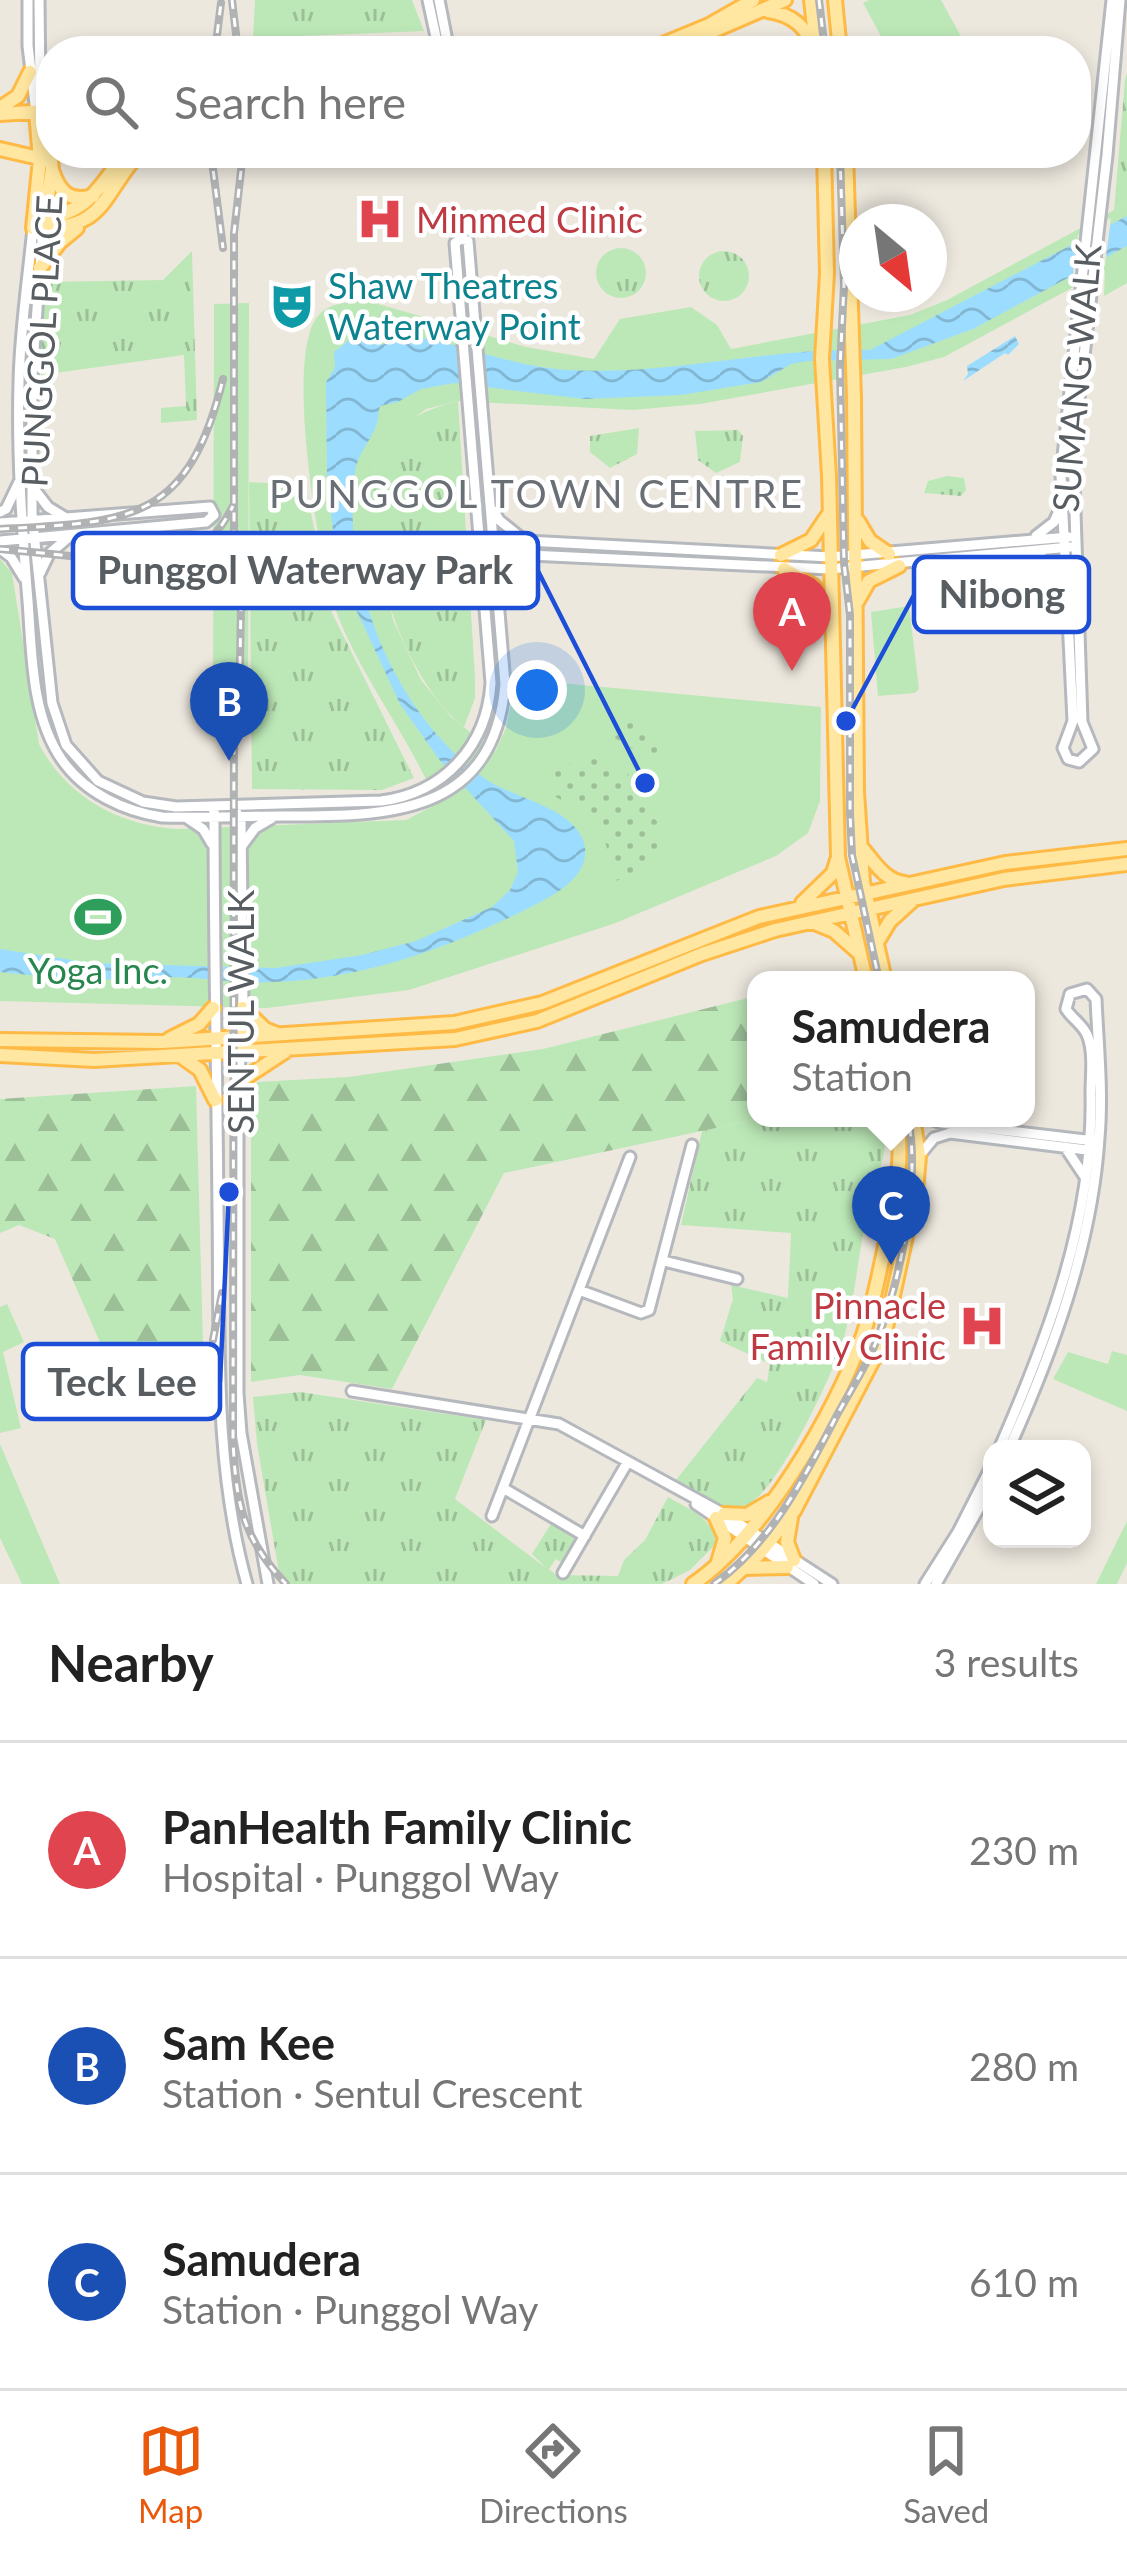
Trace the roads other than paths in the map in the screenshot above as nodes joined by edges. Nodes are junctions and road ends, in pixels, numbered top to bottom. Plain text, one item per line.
1 (28, 0) edge
2 (39, 0) edge
3 (428, 0) edge
4 (439, 0) edge
5 (753, 0) edge
6 (784, 0) edge
7 (811, 0) edge
8 (838, 0) edge
9 (1116, 0) edge
10 (767, 10) junction
11 (39, 36) edge
12 (436, 36) edge
13 (446, 36) edge
14 (683, 36) edge
15 (704, 36) edge
16 (809, 36) edge
17 (815, 36) edge
18 (839, 36) edge
19 (31, 72) junction
20 (36, 92) edge
21 (0, 111) edge
22 (36, 112) edge
23 (0, 149) edge
24 (36, 159) edge
25 (46, 168) edge
26 (49, 168) edge
27 (115, 168) edge
28 (130, 168) edge
29 (824, 168) edge
30 (846, 168) edge
31 (99, 193) junction
32 (88, 221) junction
33 (39, 223) junction
34 (40, 268) junction
35 (1080, 339) junction
36 (20, 480) junction
37 (32, 484) junction
38 (1063, 505) junction
39 (491, 506) junction
40 (0, 512) edge
41 (829, 512) junction
42 (856, 515) junction
43 (69, 520) junction
44 (27, 522) junction
45 (0, 523) edge
46 (70, 536) junction
47 (488, 539) junction
48 (29, 540) junction
49 (526, 542) junction
50 (1069, 542) junction
51 (0, 545) edge
52 (1027, 545) junction
53 (488, 553) junction
54 (542, 554) junction
55 (889, 554) junction
56 (783, 562) junction
57 (830, 563) junction
58 (855, 563) junction
59 (899, 566) junction
60 (39, 577) junction
61 (27, 583) junction
62 (1065, 587) junction
63 (497, 596) junction
64 (855, 612) junction
65 (831, 617) junction
66 (219, 809) junction
67 (241, 816) junction
68 (275, 816) junction
69 (187, 818) junction
70 (214, 847) junction
71 (241, 847) junction
72 (862, 847) junction
73 (1127, 849) edge
74 (838, 857) junction
75 (1127, 864) edge
76 (914, 890) junction
77 (866, 892) junction
78 (846, 896) junction
79 (869, 907) junction
80 (796, 908) junction
81 (850, 912) junction
82 (810, 922) junction
83 (877, 944) junction
84 (860, 954) junction
85 (864, 971) edge
86 (883, 971) edge
87 (213, 1008) junction
88 (243, 1008) junction
89 (281, 1034) junction
90 (241, 1037) junction
91 (214, 1038) junction
92 (0, 1040) edge
93 (163, 1042) junction
94 (287, 1051) junction
95 (240, 1052) junction
96 (214, 1054) junction
97 (0, 1055) edge
98 (178, 1055) junction
99 (238, 1089) junction
100 (214, 1100) junction
101 (1091, 1111) junction
102 (896, 1127) edge
103 (914, 1127) edge
104 (976, 1127) edge
105 (1055, 1136) junction
106 (692, 1145) dead end
107 (1094, 1146) junction
108 (1065, 1147) junction
109 (919, 1156) junction
110 (629, 1157) dead end
111 (1085, 1178) junction
112 (1080, 1227) junction
113 (664, 1261) junction
114 (737, 1280) dead end
115 (579, 1290) junction
116 (352, 1391) dead end
117 (531, 1418) junction
118 (1003, 1440) edge
119 (1013, 1440) edge
120 (627, 1463) junction
121 (983, 1482) edge
122 (502, 1488) junction
123 (775, 1498) junction
124 (983, 1501) edge
125 (794, 1511) junction
126 (492, 1516) dead end
127 (720, 1516) junction
128 (749, 1535) junction
129 (585, 1536) junction
130 (766, 1546) junction
131 (791, 1563) junction
132 (715, 1568) junction
133 (744, 1569) junction
134 (563, 1573) dead end
135 (247, 1584) edge
136 (268, 1584) edge
137 (693, 1584) edge
138 (726, 1584) edge
139 (814, 1584) edge
140 (832, 1584) edge
141 (925, 1584) edge
142 (936, 1584) edge

1 - 19 street, PUNGGOL PLACE
2 - 11 street, PUNGGOL PLACE
3 - 12 street
4 - 13 street
5 - 14 main road
6 - 10 main road
7 - 17 main road
8 - 18 main road
9 - 35 street, SUMANG WALK
10 - 15 main road
10 - 16 main road
19 - 20 street, PUNGGOL PLACE
19 - 21 main road
21 - 22 main road
23 - 24 main road
25 - 33 main road, PUNGGOL PLACE
26 - 31 main road
27 - 31 main road
28 - 32 main road
29 - 41 main road
30 - 42 main road
31 - 33 main road
32 - 33 main road
32 - 34 main road
33 - 34 street, PUNGGOL PLACE
33 - 36 street, PUNGGOL PLACE
34 - 37 street, PUNGGOL PLACE
35 - 38 street, SUMANG WALK
35 - 50 street, SUMANG WALK
36 - 40 street
36 - 44 street, PUNGGOL PLACE
37 - 43 street
37 - 44 street, PUNGGOL PLACE
38 - 50 street, SUMANG WALK
38 - 52 street
39 - 47 street
39 - 47 street
39 - 49 street
41 - 56 main road
41 - 57 main road
42 - 55 main road
42 - 58 main road
43 - 44 street
43 - 46 street
44 - 45 street
44 - 48 street, PUNGGOL PLACE
46 - 48 street
46 - 60 street
47 - 49 street
47 - 53 street
48 - 51 street
48 - 60 street
48 - 61 street
49 - 56 street
50 - 52 street
50 - 62 street, SUMANG WALK
50 - 62 street, SUMANG WALK
51 - 61 street
52 - 55 street
52 - 59 street
52 - 62 street
53 - 54 street
53 - 63 street
53 - 66 street
54 - 56 street
54 - 63 street
55 - 58 street
56 - 57 street
56 - 65 main road
57 - 58 street
57 - 65 main road
58 - 59 street
58 - 64 main road
59 - 64 main road
60 - 66 street
61 - 69 street
63 - 68 street
64 - 72 main road
65 - 74 main road
66 - 67 street
66 - 67 street
66 - 69 street
66 - 70 street, SENTUL WALK
67 - 68 street
67 - 71 street, SENTUL WALK
68 - 71 street
69 - 70 street
70 - 87 street, SENTUL WALK
71 - 88 street, SENTUL WALK
72 - 76 main road
72 - 77 main road
73 - 76 main road
74 - 78 main road
74 - 80 main road
75 - 76 main road
76 - 77 main road
76 - 79 main road
76 - 83 main road
77 - 78 main road
77 - 79 main road
78 - 80 main road
78 - 81 main road
79 - 81 main road
79 - 83 main road
80 - 89 main road
81 - 82 main road
81 - 84 main road
82 - 84 main road
82 - 94 main road
83 - 86 main road
84 - 85 main road
87 - 91 street, SENTUL WALK
87 - 93 main road
88 - 89 main road
88 - 90 street, SENTUL WALK
89 - 90 main road
90 - 91 main road
90 - 95 street, SENTUL WALK
91 - 93 main road
91 - 96 street, SENTUL WALK
92 - 93 main road
94 - 95 main road
94 - 99 main road
95 - 96 main road
95 - 99 street, SENTUL WALK
96 - 98 main road
96 - 100 street, SENTUL WALK
97 - 98 main road
98 - 100 main road
99 - 136 street, SENTUL WALK
100 - 135 street, SENTUL WALK
101 - 105 street
101 - 107 street
101 - 107 street
102 - 123 main road
103 - 109 main road
104 - 105 street
105 - 107 street
106 - 113 street
107 - 108 street
107 - 111 street
107 - 112 street
108 - 109 street
108 - 111 street
109 - 125 main road
110 - 115 street
111 - 112 street
112 - 118 street
112 - 119 street
113 - 114 street
113 - 115 street
115 - 117 street
116 - 117 street
117 - 120 street
117 - 122 street
120 - 127 street
120 - 129 street
121 - 141 street
122 - 126 street
122 - 129 street
123 - 127 main road
123 - 128 main road
124 - 142 street
125 - 130 main road
125 - 131 main road
127 - 128 street
127 - 132 main road
128 - 130 street
128 - 132 main road
129 - 134 street
130 - 131 street
130 - 133 main road
131 - 133 main road
131 - 139 street
131 - 140 street
132 - 137 main road
133 - 138 main road

